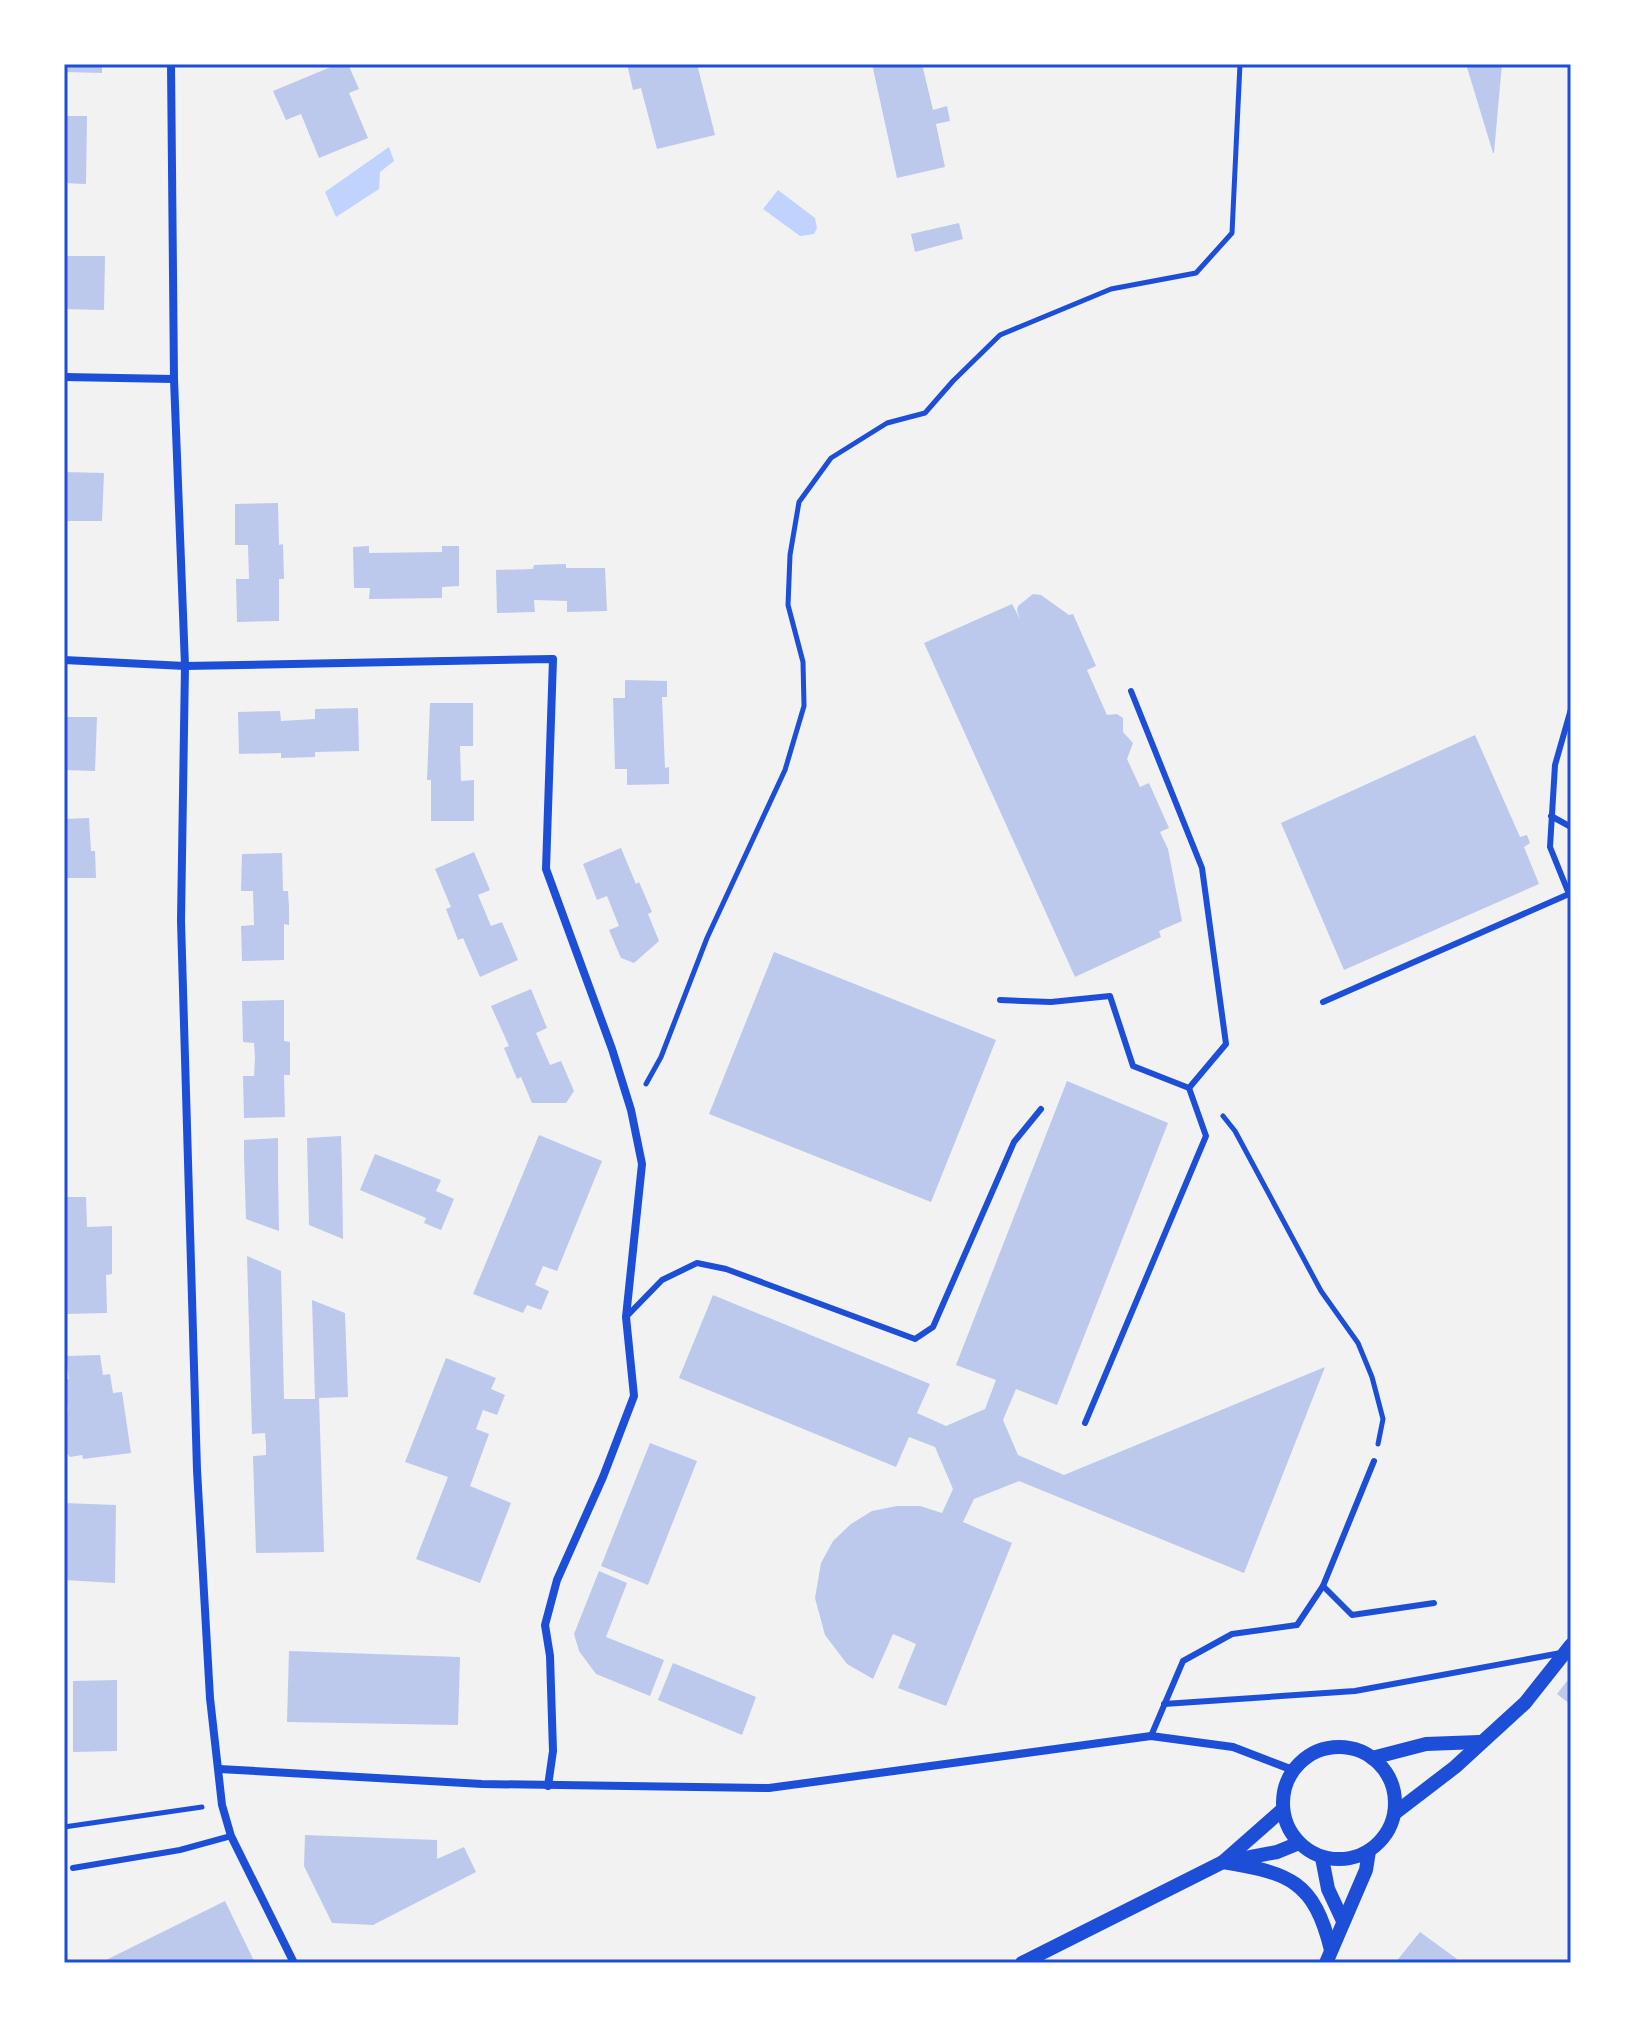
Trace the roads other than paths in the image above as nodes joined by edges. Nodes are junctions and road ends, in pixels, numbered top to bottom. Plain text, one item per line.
1 (171, 64) edge
2 (64, 377) edge
3 (174, 379) junction
4 (64, 660) edge
5 (185, 666) junction
6 (1131, 691) dead end
7 (1571, 709) edge
8 (1551, 816) junction
9 (1571, 827) edge
10 (1000, 1000) dead end
11 (1323, 1002) dead end
12 (1189, 1088) junction
13 (1041, 1109) dead end
14 (626, 1317) junction
15 (1085, 1423) dead end
16 (1374, 1461) road end
17 (1323, 1586) junction
18 (1434, 1603) dead end
19 (1568, 1649) edge
20 (1164, 1704) junction
21 (1151, 1736) junction
22 (1479, 1742) junction
23 (1372, 1758) junction
24 (219, 1769) junction
25 (1293, 1770) junction
26 (548, 1786) junction
27 (1282, 1810) junction
28 (1395, 1813) junction
29 (231, 1836) junction
30 (1299, 1843) junction
31 (1369, 1851) junction
32 (1322, 1858) junction
33 (1223, 1862) junction
34 (73, 1868) dead end
35 (1343, 1921) junction
36 (1329, 1957) edge
37 (294, 1963) edge
38 (1022, 1963) edge

1 - 3 street
2 - 3 street
3 - 5 street
4 - 5 street
5 - 14 street
5 - 24 street
6 - 12 lane
7 - 8 lane
8 - 9 lane
8 - 11 lane
10 - 12 lane
12 - 15 lane
13 - 14 lane
14 - 26 street
16 - 17 lane
17 - 18 lane
17 - 20 lane
19 - 20 lane
19 - 22 street
20 - 21 lane
21 - 25 street
21 - 26 street
22 - 23 street
22 - 28 street
23 - 25 street
23 - 28 street
24 - 26 street
24 - 29 street
25 - 27 street
27 - 30 street
27 - 33 street
28 - 31 street
29 - 34 lane
29 - 37 street
30 - 32 street
30 - 33 street
31 - 32 street
31 - 35 street
32 - 35 street
33 - 36 street
33 - 38 street
35 - 36 street

